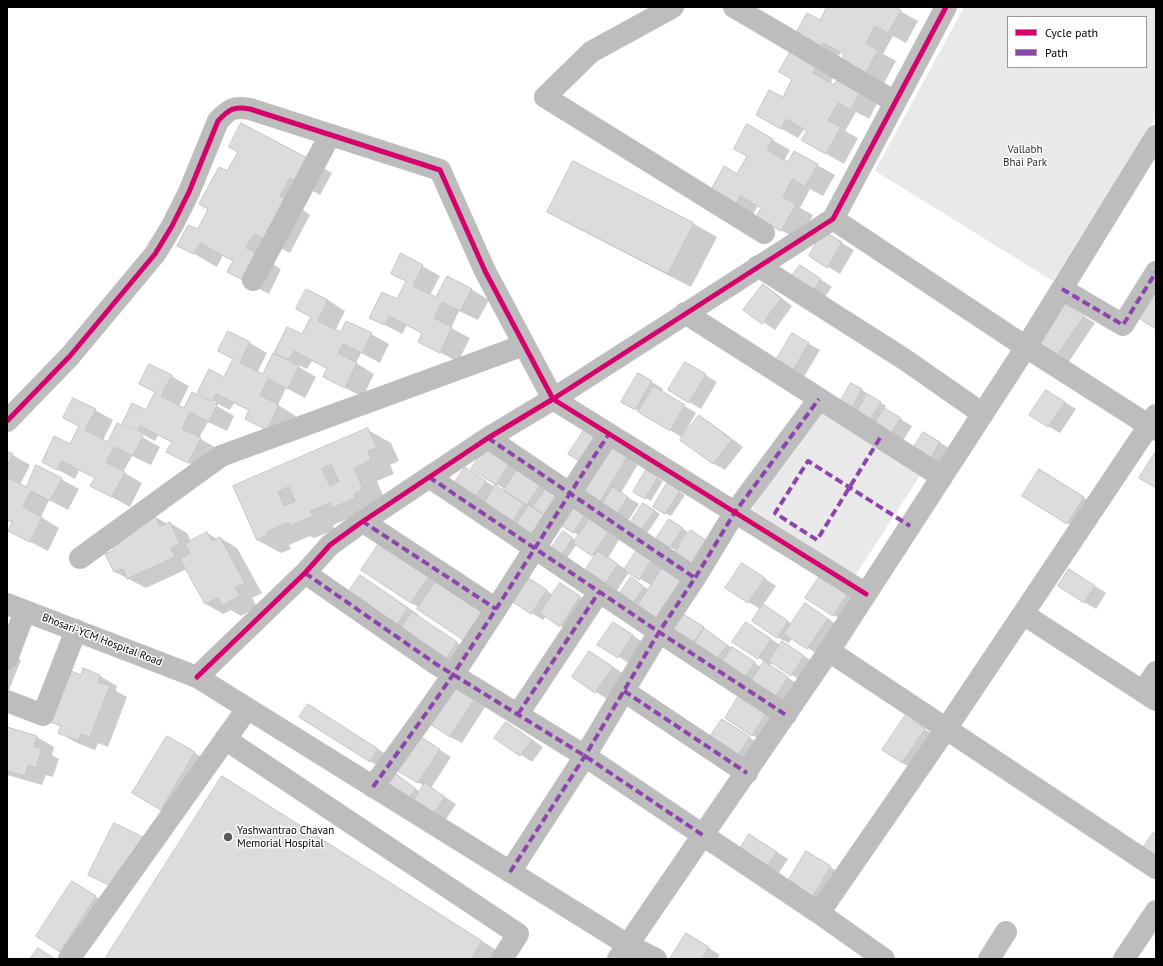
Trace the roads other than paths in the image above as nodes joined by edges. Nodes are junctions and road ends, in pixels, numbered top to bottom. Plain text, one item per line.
1 (673, 7) edge
2 (734, 7) edge
3 (946, 7) edge
4 (895, 102) junction
5 (330, 135) junction
6 (1156, 136) edge
7 (833, 218) junction
8 (764, 233) dead end
9 (758, 266) junction
10 (1156, 272) edge
11 (253, 280) dead end
12 (1062, 289) junction
13 (685, 313) junction
14 (524, 345) junction
15 (1026, 347) junction
16 (552, 399) junction
17 (819, 399) junction
18 (983, 414) junction
19 (7, 421) edge
20 (1154, 423) edge
21 (609, 434) junction
22 (488, 438) junction
23 (429, 477) junction
24 (942, 477) junction
25 (569, 493) junction
26 (735, 512) junction
27 (362, 521) junction
28 (536, 549) junction
29 (80, 558) dead end
30 (305, 573) junction
31 (695, 578) junction
32 (599, 592) junction
33 (866, 594) junction
34 (16, 607) edge
35 (496, 609) junction
36 (1023, 614) junction
37 (76, 630) junction
38 (659, 632) junction
39 (829, 651) junction
40 (7, 659) edge
41 (1156, 672) edge
42 (453, 674) junction
43 (197, 677) junction
44 (624, 691) junction
45 (1150, 696) edge
46 (7, 701) edge
47 (247, 708) junction
48 (518, 714) junction
49 (786, 715) junction
50 (946, 729) junction
51 (225, 739) junction
52 (585, 756) junction
53 (747, 773) junction
54 (373, 787) junction
55 (704, 836) junction
56 (1156, 868) edge
57 (510, 872) junction
58 (1156, 911) edge
59 (819, 913) junction
60 (1006, 932) dead end
61 (623, 952) edge
62 (69, 959) edge
63 (502, 959) edge
64 (656, 959) edge
65 (884, 959) edge
66 (989, 959) edge
67 (1124, 959) edge

1 - 8 street
2 - 4 street
3 - 4 street
4 - 7 street
5 - 11 street
5 - 14 street
5 - 19 street
6 - 12 street
7 - 9 street
7 - 15 street
9 - 13 street
9 - 18 street
10 - 12 street
12 - 15 street
13 - 16 street
13 - 17 street
14 - 16 street
14 - 29 street
15 - 18 street
15 - 20 street
16 - 21 street
16 - 22 street
17 - 24 street
17 - 26 street
18 - 24 street
20 - 36 street
21 - 25 street
21 - 26 street
22 - 23 street
22 - 25 street
23 - 27 street
23 - 28 street
24 - 33 street
25 - 28 street
25 - 31 street
26 - 31 street
26 - 33 street
27 - 30 street
27 - 35 street
28 - 32 street
28 - 35 street
30 - 42 street
30 - 43 street
31 - 38 street
32 - 38 street
32 - 48 street
33 - 39 street
34 - 37 street, Bhosari-YCM Hospital Road
34 - 40 street
35 - 42 street
36 - 45 street
36 - 50 street
37 - 43 street, Bhosari-YCM Hospital Road
37 - 46 street
38 - 44 street
38 - 49 street
39 - 49 street
39 - 50 street
41 - 45 street
42 - 48 street
42 - 54 street
43 - 47 street, Bhosari-YCM Hospital Road
44 - 52 street
44 - 53 street
47 - 51 street
47 - 54 street, Bhosari-YCM Hospital Road
48 - 52 street
49 - 53 street
50 - 56 street
50 - 59 street
51 - 62 street
51 - 63 street
52 - 55 street
52 - 57 street
53 - 55 street
54 - 57 street, Bhosari-YCM Hospital Road
55 - 59 street
55 - 61 street
57 - 61 street, Bhosari-YCM Hospital Road
58 - 67 street
59 - 65 street
60 - 66 street
61 - 64 street

